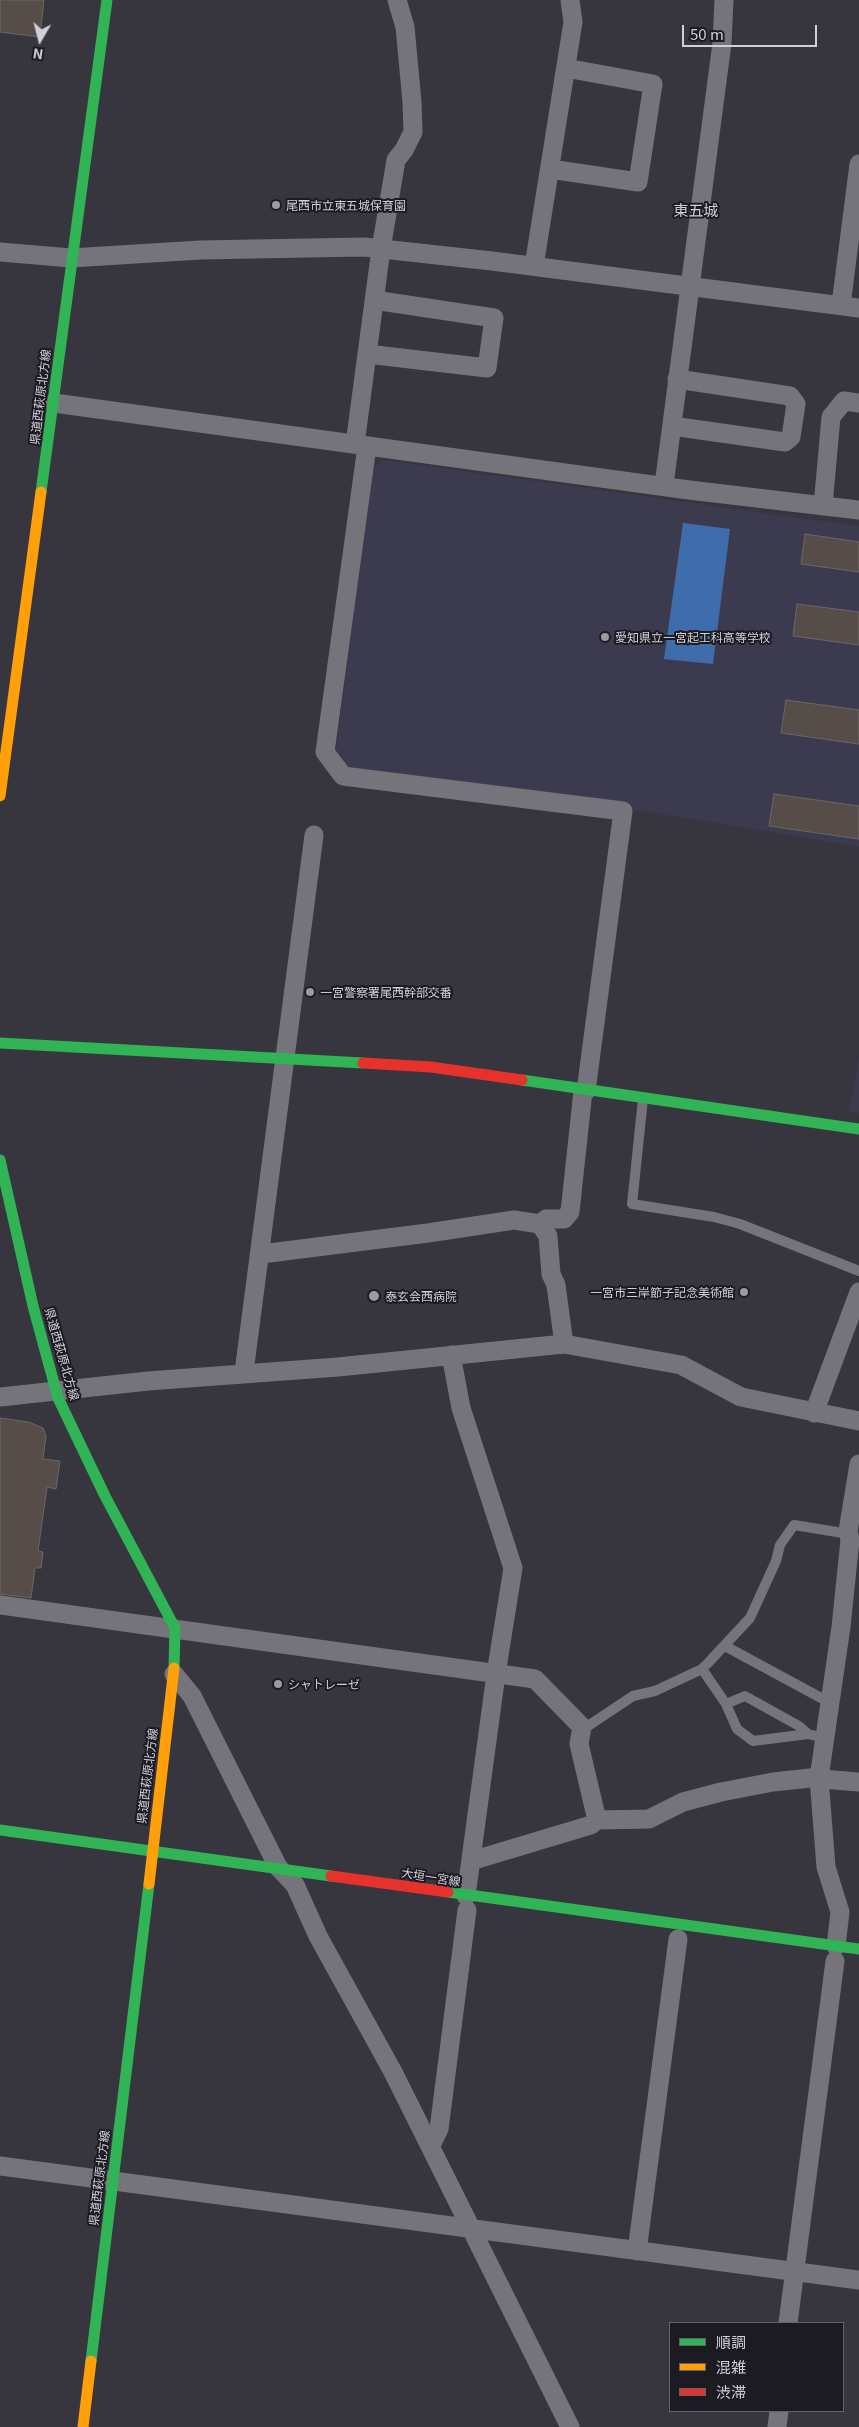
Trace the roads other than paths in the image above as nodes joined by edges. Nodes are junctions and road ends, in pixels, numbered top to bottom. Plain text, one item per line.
1 (106, 0) edge
2 (397, 0) edge
3 (570, 0) edge
4 (724, 0) edge
5 (566, 68) junction
6 (859, 164) edge
7 (550, 169) junction
8 (381, 249) junction
9 (0, 252) edge
10 (71, 258) junction
11 (534, 266) junction
12 (689, 285) junction
13 (374, 300) junction
14 (850, 306) edge
15 (367, 354) junction
16 (677, 379) junction
17 (54, 403) junction
18 (859, 403) edge
19 (672, 426) junction
20 (361, 445) junction
21 (664, 485) junction
22 (823, 506) junction
23 (859, 510) edge
24 (0, 796) edge
25 (314, 834) dead end
26 (0, 1043) edge
27 (285, 1059) junction
28 (585, 1091) junction
29 (644, 1099) junction
30 (859, 1130) edge
31 (0, 1160) edge
32 (540, 1224) junction
33 (261, 1254) junction
34 (859, 1271) edge
35 (859, 1292) edge
36 (564, 1344) junction
37 (451, 1355) junction
38 (244, 1372) junction
39 (56, 1390) junction
40 (0, 1397) edge
41 (814, 1413) junction
42 (859, 1421) edge
43 (859, 1471) edge
44 (849, 1534) junction
45 (0, 1605) edge
46 (175, 1628) junction
47 (725, 1646) junction
48 (702, 1669) junction
49 (174, 1674) junction
50 (496, 1674) junction
51 (830, 1700) junction
52 (726, 1704) junction
53 (582, 1727) junction
54 (816, 1736) junction
55 (820, 1778) junction
56 (859, 1782) edge
57 (597, 1820) junction
58 (0, 1830) edge
59 (152, 1850) junction
60 (471, 1861) junction
61 (277, 1875) junction
62 (467, 1906) junction
63 (678, 1939) dead end
64 (859, 1950) edge
65 (835, 1957) junction
66 (431, 2145) junction
67 (0, 2166) edge
68 (113, 2181) junction
69 (469, 2227) junction
70 (637, 2251) junction
71 (793, 2271) junction
72 (859, 2280) edge
73 (788, 2322) edge
74 (779, 2412) edge
75 (83, 2427) edge
76 (570, 2427) edge
77 (777, 2427) edge

1 - 10 main road, 県道西萩原北方線
2 - 8 street
3 - 5 street
4 - 12 street
5 - 7 street
5 - 7 street
6 - 14 street
7 - 11 street
8 - 10 street
8 - 11 street
8 - 13 street
9 - 10 street
10 - 17 main road, 県道西萩原北方線
11 - 12 street
12 - 14 street
12 - 16 street
13 - 15 street
13 - 15 street
15 - 20 street
16 - 19 street
16 - 19 street
17 - 20 street
17 - 24 main road, 県道西萩原北方線
18 - 22 street
19 - 21 street
20 - 21 street
20 - 28 street
21 - 22 street
22 - 23 street
25 - 27 street
26 - 27 main road
27 - 28 main road
27 - 33 street
28 - 29 main road
28 - 32 street
29 - 30 main road
29 - 34 lane
31 - 39 main road, 県道西萩原北方線
32 - 33 street
32 - 36 street
33 - 38 street
35 - 41 street
36 - 37 street
36 - 41 street
37 - 38 street
37 - 50 street
38 - 39 street
39 - 40 street
39 - 46 main road, 県道西萩原北方線
41 - 42 street
43 - 44 street
44 - 47 lane
44 - 51 street
45 - 46 street
46 - 49 main road, 県道西萩原北方線
46 - 50 street
47 - 48 lane
47 - 51 lane
48 - 52 lane
48 - 53 lane
49 - 59 main road, 県道西萩原北方線
49 - 61 street
50 - 53 street
50 - 60 street
51 - 54 street
52 - 54 lane
52 - 54 lane
53 - 57 street
54 - 55 street
55 - 56 street
55 - 57 street
55 - 65 street
57 - 60 street
58 - 59 main road, 大垣一宮線
59 - 61 main road, 大垣一宮線
59 - 68 main road, 県道西萩原北方線
60 - 62 street
61 - 62 main road, 大垣一宮線
61 - 66 street
62 - 65 main road, 大垣一宮線
62 - 66 street
63 - 70 street
64 - 65 main road, 大垣一宮線
65 - 71 street
66 - 69 street
67 - 68 street
68 - 69 street
68 - 75 main road, 県道西萩原北方線
69 - 70 street
69 - 76 street
70 - 71 street
71 - 72 street
71 - 73 street
74 - 77 street

